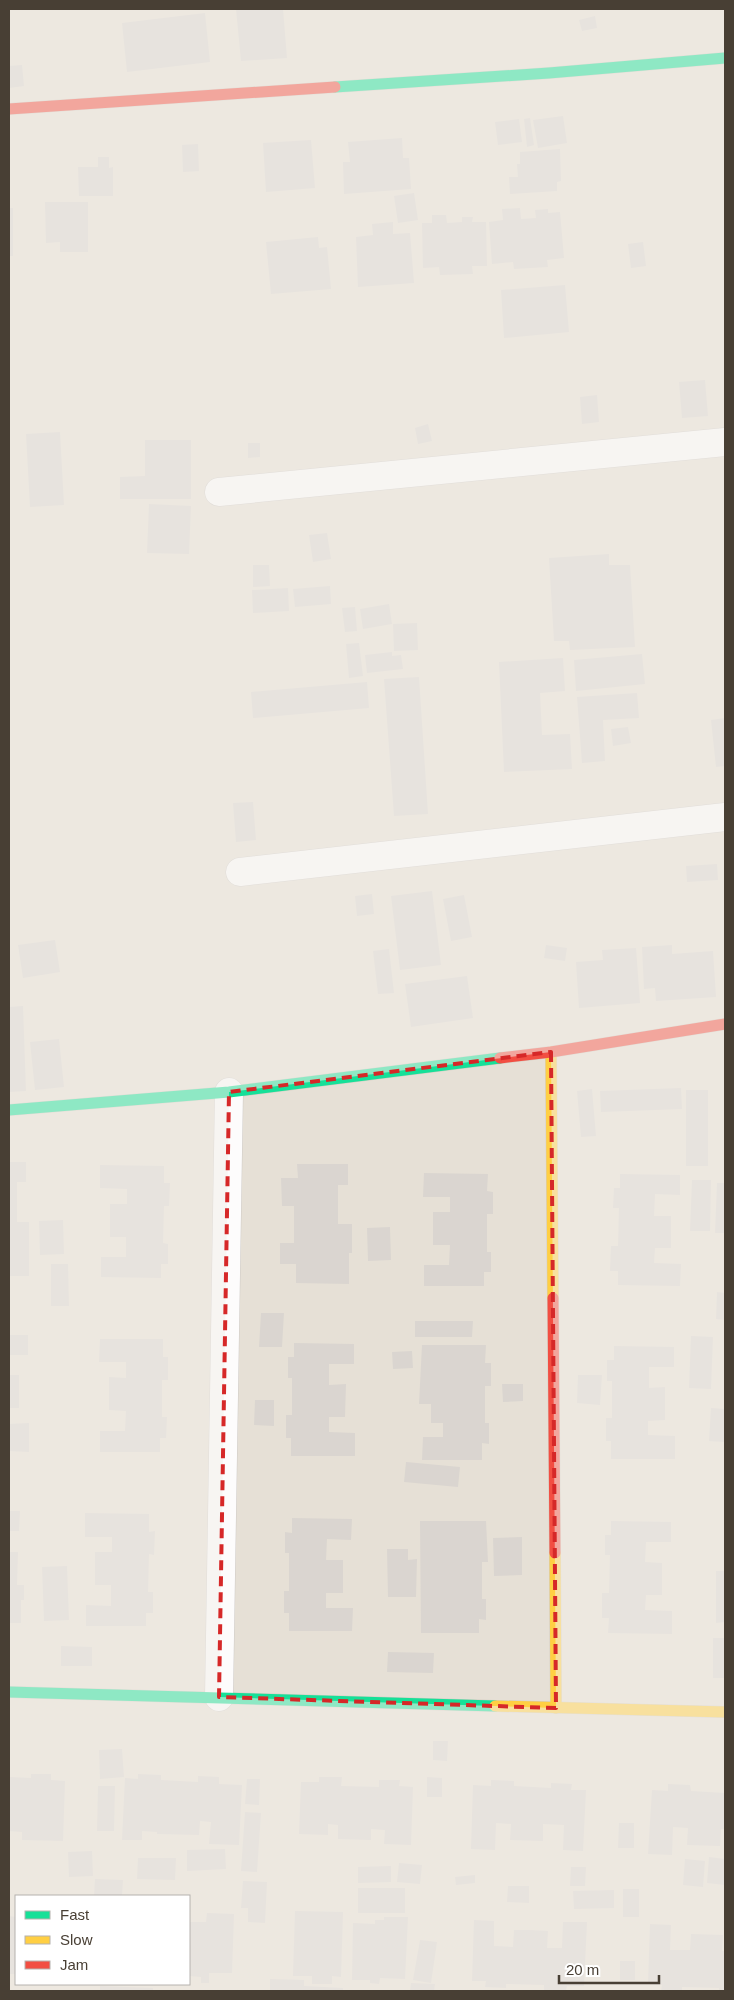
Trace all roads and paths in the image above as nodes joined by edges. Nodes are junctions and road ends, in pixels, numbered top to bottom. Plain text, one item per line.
1 (725, 58) edge
2 (9, 109) edge
3 (725, 442) edge
4 (220, 492) dead end
5 (725, 817) edge
6 (240, 872) dead end
7 (725, 1024) edge
8 (551, 1052) junction
9 (229, 1092) junction
10 (9, 1110) edge
11 (9, 1692) edge
12 (219, 1697) junction
13 (556, 1708) junction
14 (725, 1712) edge

1 - 2 street
3 - 4 street
5 - 6 street
7 - 8 street
8 - 9 street
8 - 13 street
9 - 10 street
9 - 12 street
11 - 12 street
12 - 13 street
13 - 14 street

